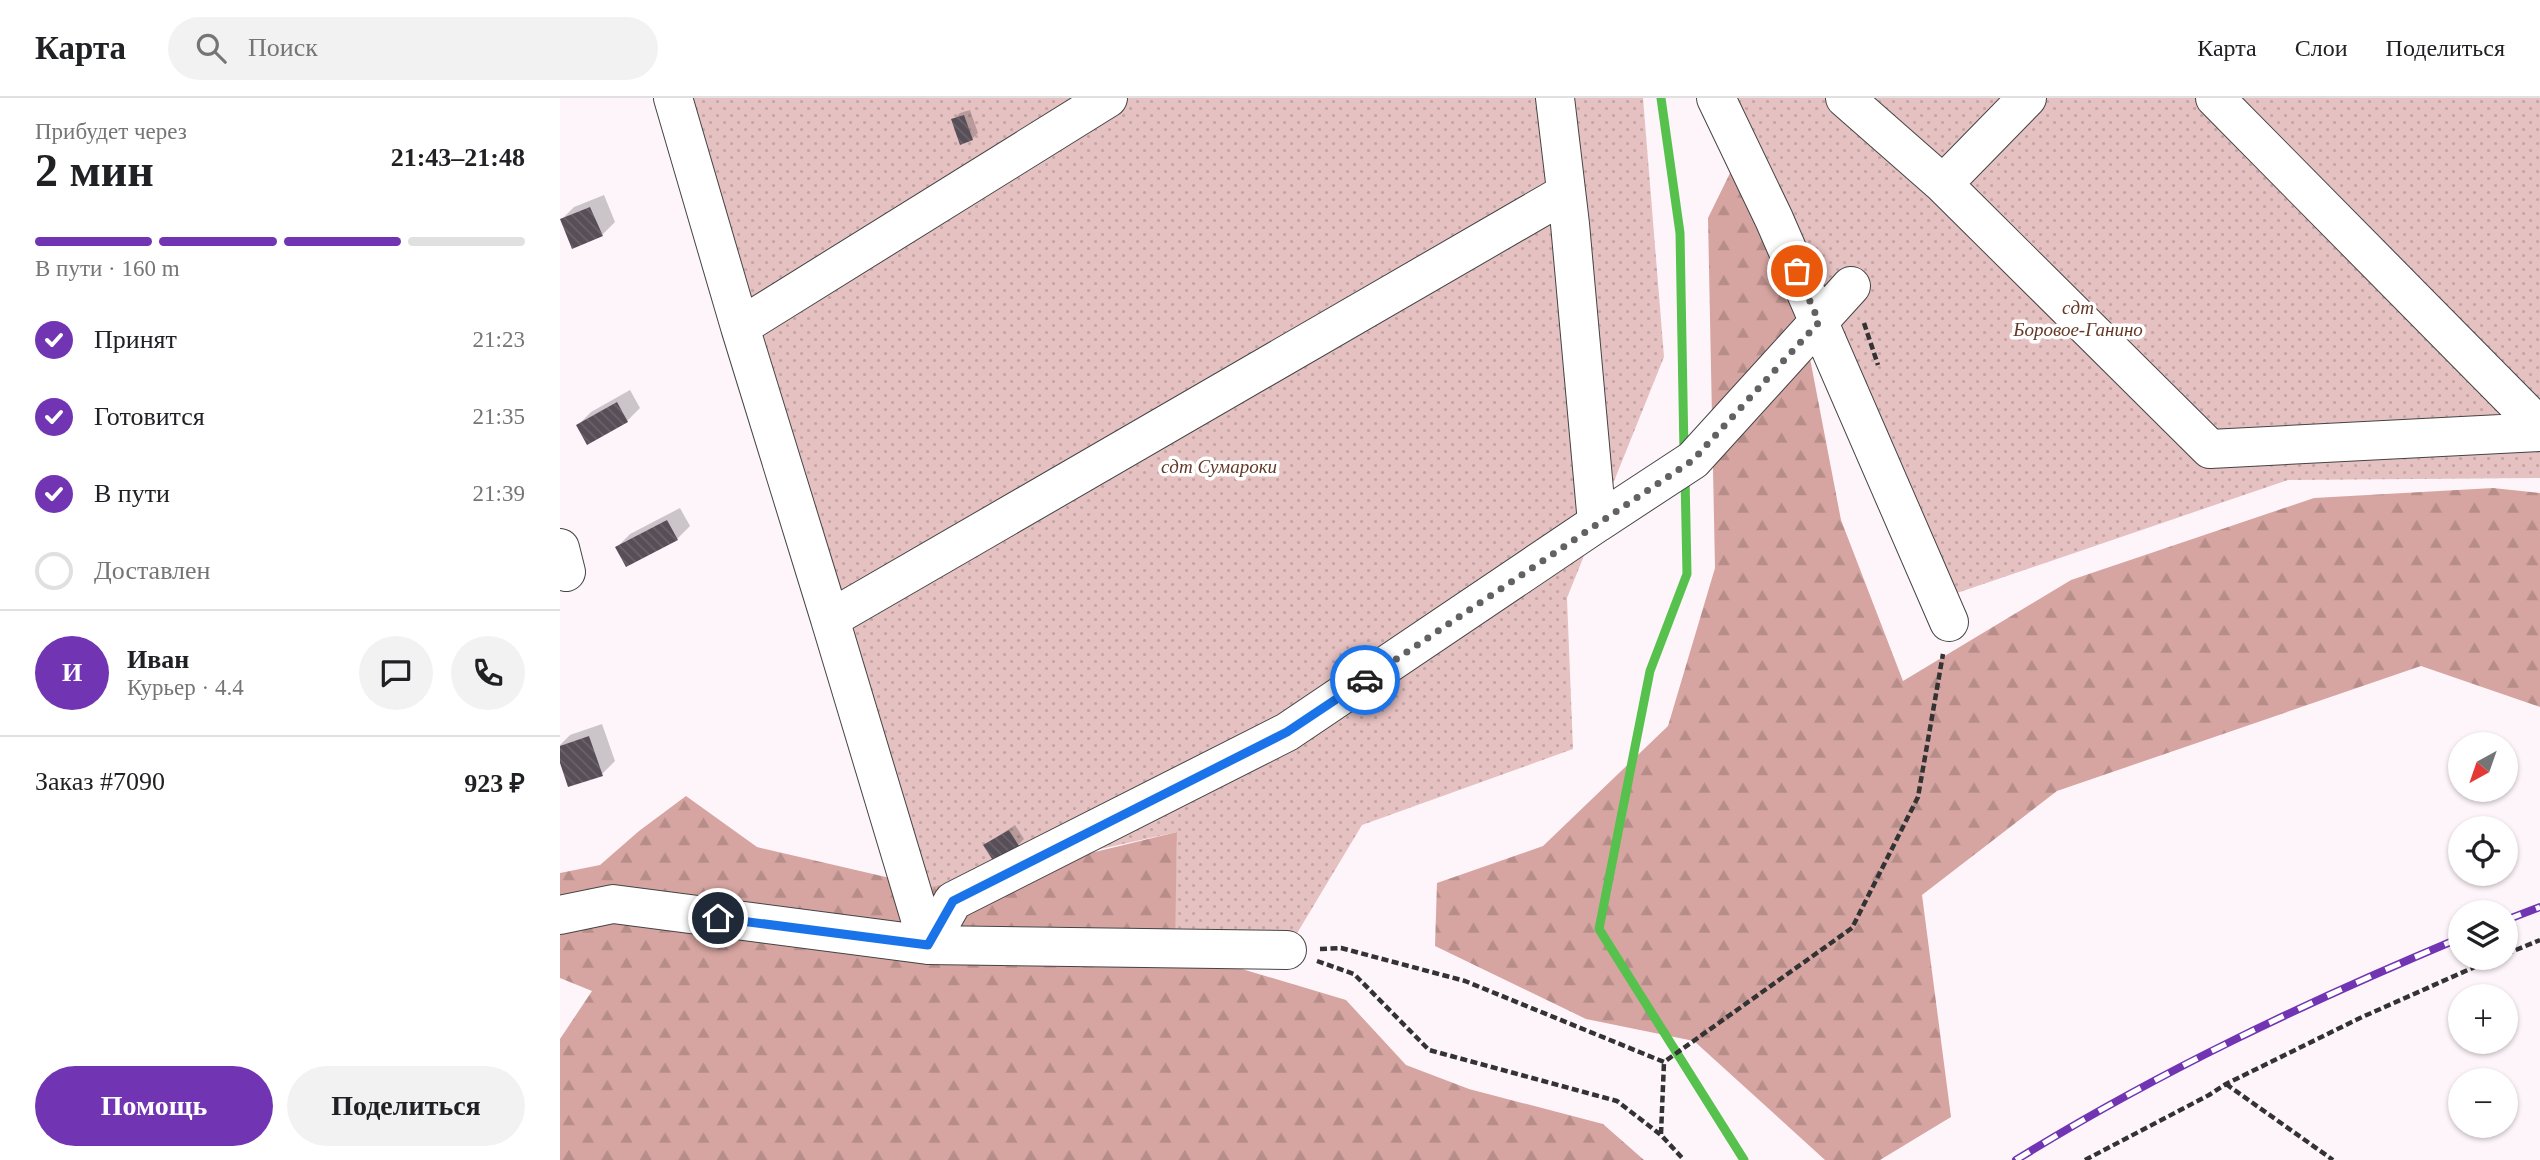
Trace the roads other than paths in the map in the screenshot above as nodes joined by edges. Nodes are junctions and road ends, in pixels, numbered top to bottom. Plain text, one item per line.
1 (673, 98) edge
2 (1108, 98) edge
3 (1556, 98) edge
4 (1716, 98) edge
5 (1845, 98) edge
6 (2027, 98) edge
7 (2215, 98) edge
8 (1943, 184) junction
9 (1566, 193) junction
10 (1851, 286) road end
11 (1819, 322) junction
12 (740, 327) junction
13 (2540, 429) edge
14 (1597, 523) junction
15 (830, 619) junction
16 (1949, 622) road end
17 (560, 915) edge
18 (928, 945) junction
19 (1287, 950) road end

1 - 12 street
2 - 12 street
3 - 9 street
4 - 11 street
5 - 8 street
6 - 8 street
7 - 13 street
8 - 13 street
9 - 14 street
9 - 15 street
10 - 11 street
11 - 14 street
11 - 16 street
12 - 15 street
14 - 18 street
15 - 18 street
17 - 18 street
18 - 19 street

